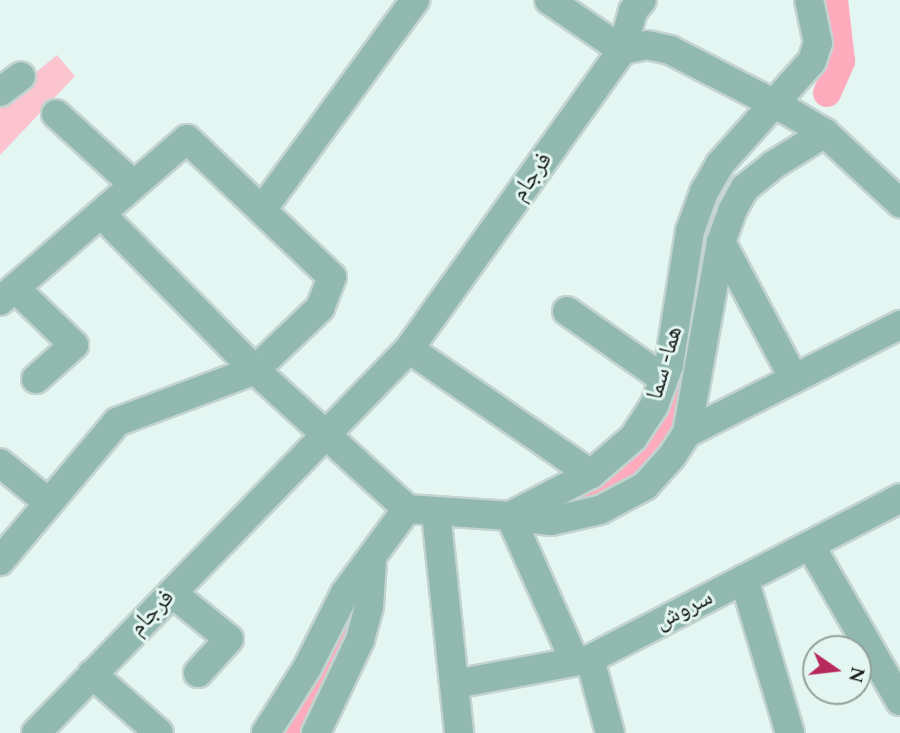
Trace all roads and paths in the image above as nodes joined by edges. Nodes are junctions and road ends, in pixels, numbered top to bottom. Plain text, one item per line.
1 (415, 0) edge
2 (548, 0) edge
3 (642, 0) edge
4 (809, 0) edge
5 (622, 51) junction
6 (782, 107) junction
7 (56, 114) dead end
8 (821, 131) junction
9 (134, 185) junction
10 (900, 203) edge
11 (262, 210) junction
12 (100, 214) junction
13 (721, 242) junction
14 (7, 294) edge
15 (567, 311) dead end
16 (900, 325) edge
17 (409, 349) junction
18 (256, 370) junction
19 (36, 379) dead end
20 (664, 379) junction
21 (794, 379) junction
22 (327, 433) junction
23 (687, 433) junction
24 (0, 463) edge
25 (591, 474) junction
26 (900, 498) edge
27 (49, 503) junction
28 (407, 509) junction
29 (436, 513) junction
30 (510, 516) junction
31 (810, 545) junction
32 (0, 561) edge
33 (372, 561) junction
34 (744, 579) junction
35 (172, 593) junction
36 (582, 660) junction
37 (198, 673) dead end
38 (92, 674) junction
39 (455, 684) junction
40 (900, 701) edge
41 (36, 733) edge
42 (159, 733) edge
43 (266, 733) edge
44 (316, 733) edge
45 (459, 733) edge
46 (610, 733) edge
47 (790, 733) edge

1 - 11 street
2 - 5 street
3 - 5 street, فرجام
4 - 6 street, هما- سما
5 - 6 street
5 - 17 street, فرجام
6 - 8 street
6 - 20 street, هما- سما
7 - 9 street
8 - 10 street
8 - 13 street
9 - 11 street
9 - 12 street
11 - 18 street
12 - 14 street
12 - 18 street
13 - 21 street
13 - 23 street
14 - 19 street
15 - 20 street
16 - 21 street
17 - 22 street, فرجام
17 - 25 street
18 - 22 street
18 - 27 street
20 - 25 street, هما- سما
21 - 23 street
22 - 28 street
22 - 35 street, فرجام
23 - 30 street
24 - 27 street
25 - 30 street, هما- سما
26 - 31 street, سروش
27 - 32 street
28 - 29 street, هما- سما
28 - 33 street
29 - 30 street, هما- سما
29 - 39 street
30 - 36 street
31 - 34 street, سروش
31 - 40 street
33 - 43 street
33 - 44 street
34 - 36 street, سروش
34 - 47 street
35 - 37 street
35 - 38 street, فرجام
36 - 39 street, سروش
36 - 46 street
38 - 41 street, فرجام
38 - 42 street
39 - 45 street

